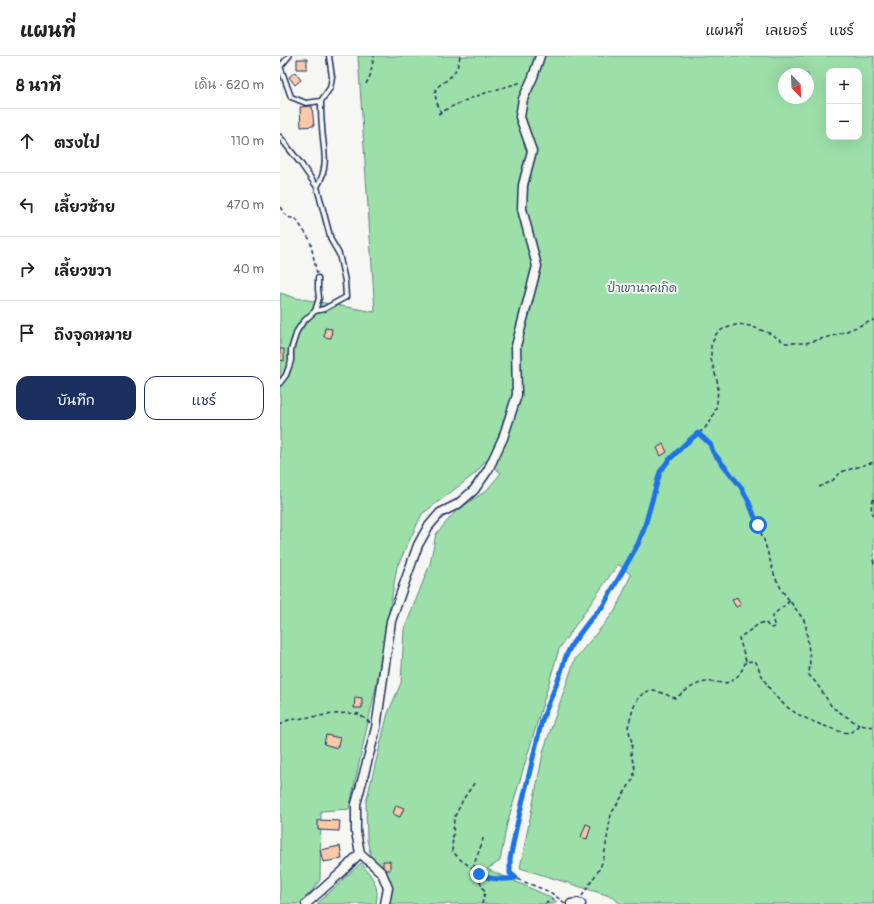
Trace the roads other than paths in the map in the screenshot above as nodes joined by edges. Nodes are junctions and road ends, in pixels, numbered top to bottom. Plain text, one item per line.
1 (289, 56) edge
2 (329, 56) edge
3 (540, 56) edge
4 (280, 67) edge
5 (321, 101) junction
6 (280, 137) edge
7 (317, 187) junction
8 (318, 278) road end
9 (315, 311) junction
10 (280, 383) edge
11 (360, 853) junction
12 (306, 904) edge
13 (385, 904) edge

1 - 4 lane
2 - 5 lane
3 - 11 street
4 - 5 lane
5 - 7 lane
6 - 7 lane
7 - 9 lane
8 - 9 lane
9 - 10 lane
11 - 12 street
11 - 13 street

